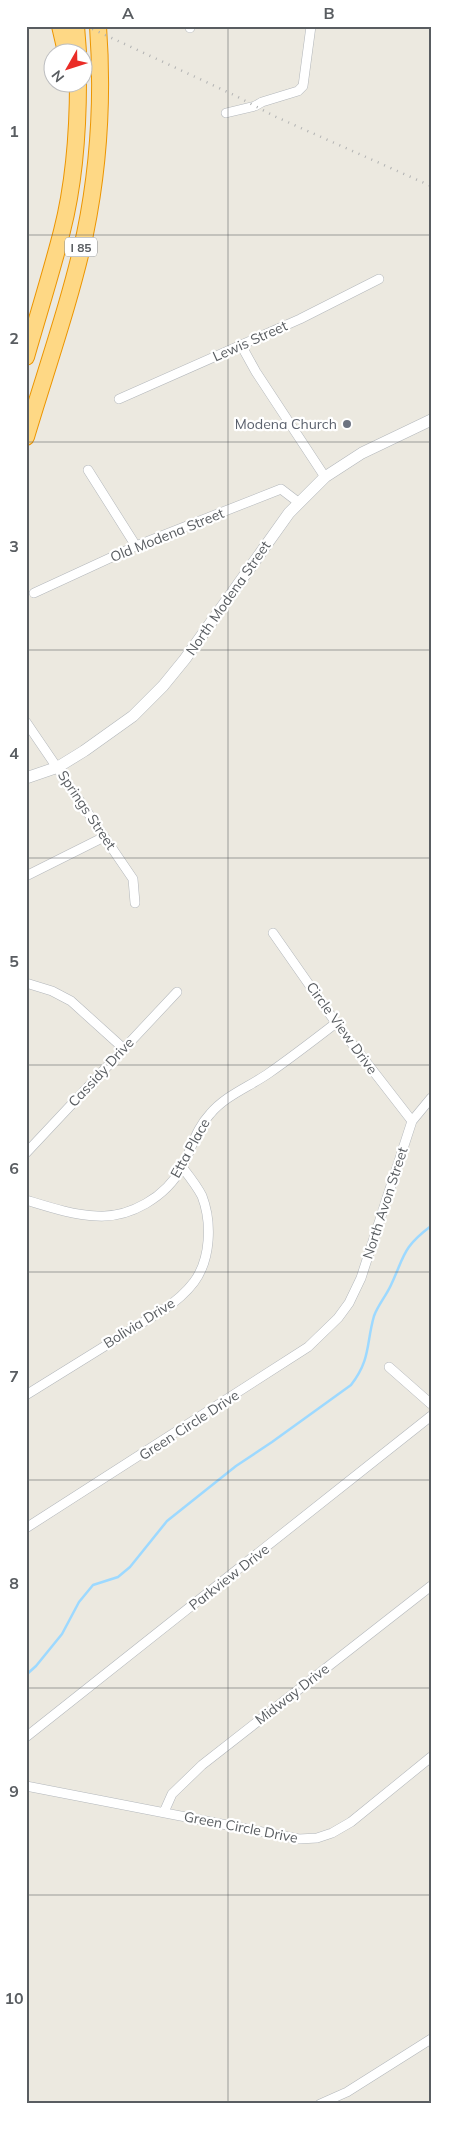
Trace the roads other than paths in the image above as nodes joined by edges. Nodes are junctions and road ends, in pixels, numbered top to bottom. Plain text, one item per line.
1 (60, 26) edge
2 (76, 26) edge
3 (98, 26) edge
4 (311, 26) edge
5 (64, 42) edge
6 (77, 42) edge
7 (70, 92) edge
8 (78, 92) edge
9 (226, 114) dead end
10 (75, 150) junction
11 (379, 279) dead end
12 (241, 345) junction
13 (26, 357) edge
14 (119, 399) dead end
15 (431, 420) edge
16 (26, 437) edge
17 (88, 470) dead end
18 (325, 477) junction
19 (298, 502) junction
20 (136, 546) junction
21 (34, 593) dead end
22 (26, 722) edge
23 (58, 768) junction
24 (26, 778) edge
25 (104, 837) junction
26 (26, 876) edge
27 (135, 903) dead end
28 (274, 933) dead end
29 (26, 983) edge
30 (177, 992) dead end
31 (336, 1023) junction
32 (123, 1048) junction
33 (431, 1098) edge
34 (412, 1122) junction
35 (26, 1153) edge
36 (182, 1167) junction
37 (26, 1200) edge
38 (343, 1311) joint
39 (389, 1367) dead end
40 (26, 1395) edge
41 (431, 1404) edge
42 (431, 1416) edge
43 (26, 1528) edge
44 (431, 1586) edge
45 (26, 1737) edge
46 (431, 1757) edge
47 (26, 1786) edge
48 (164, 1812) junction
49 (431, 2039) edge
50 (320, 2104) edge

1 - 5 highway
2 - 6 highway
3 - 16 highway, I 85
4 - 9 street
7 - 10 highway
8 - 10 highway, I 85
10 - 13 highway, I 85
11 - 12 street, Lewis Street
12 - 14 street, Lewis Street
12 - 18 street
15 - 18 street, North Modena Street
17 - 20 street
18 - 19 street, North Modena Street
19 - 20 street, Old Modena Street
19 - 23 street, North Modena Street
20 - 21 street, Old Modena Street
22 - 23 street, Springs Street
23 - 24 street, North Modena Street
23 - 25 street, Springs Street
25 - 26 street
25 - 27 street, Springs Street
28 - 31 street, Circle View Drive
29 - 32 street
30 - 32 street, Cassidy Drive
31 - 34 street, Circle View Drive
31 - 36 street, Etta Place
32 - 35 street, Cassidy Drive
33 - 34 street, North Avon Street
34 - 38 street, North Avon Street
36 - 37 street, Etta Place
36 - 40 street, Bolivia Drive
38 - 43 street, Green Circle Drive
39 - 41 street
42 - 45 street, Parkview Drive
44 - 48 street, Midway Drive
46 - 48 street, Green Circle Drive
47 - 48 street, Green Circle Drive
49 - 50 street

